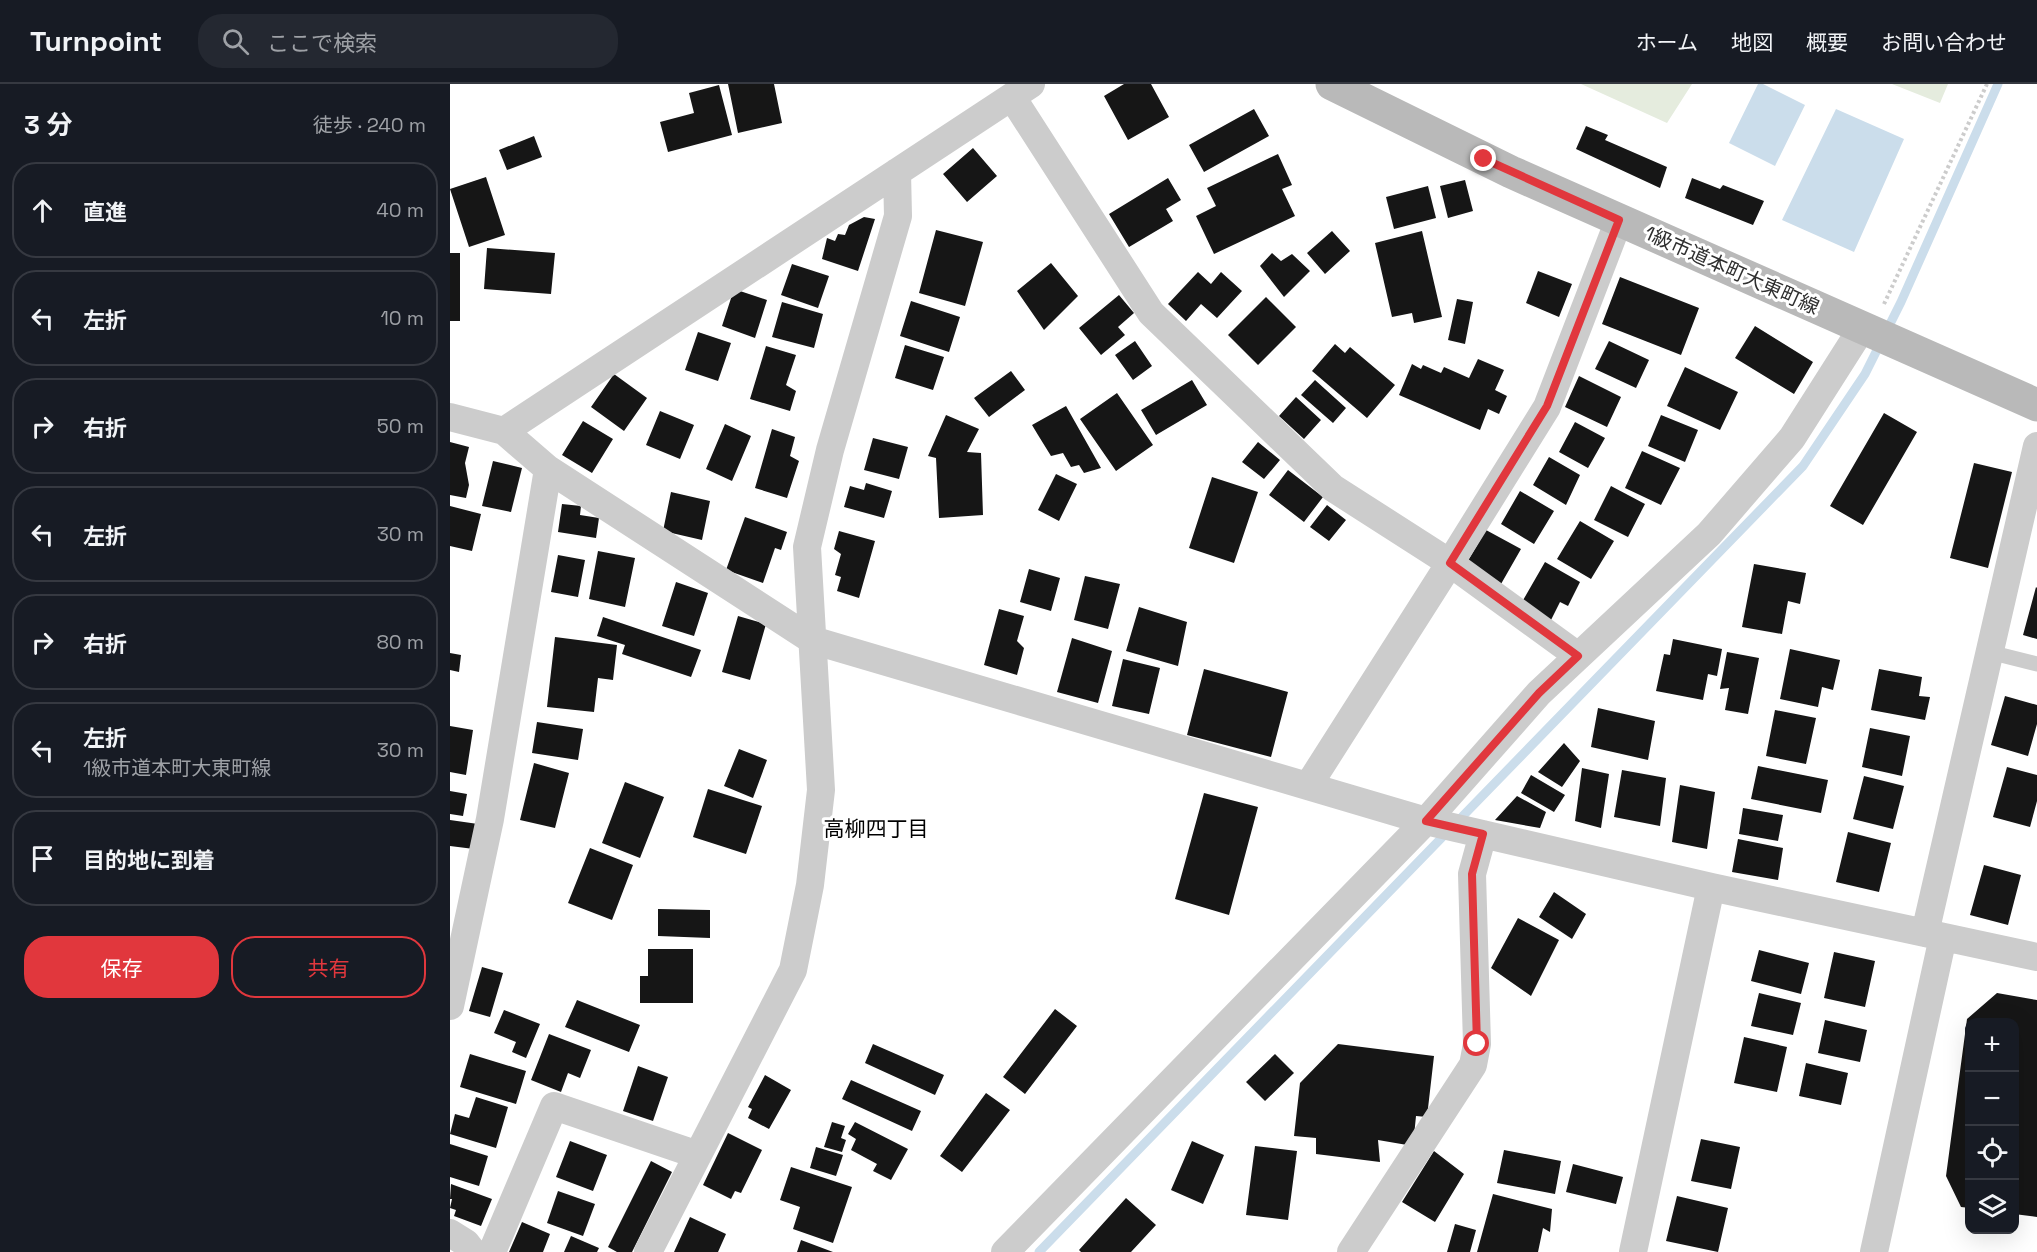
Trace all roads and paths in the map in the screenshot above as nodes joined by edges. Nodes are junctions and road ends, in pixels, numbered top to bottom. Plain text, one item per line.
1 (1332, 84) edge
2 (1987, 84) edge
3 (1022, 90) edge
4 (897, 172) junction
5 (1619, 220) junction
6 (1871, 320) junction
7 (2037, 405) edge
8 (450, 417) edge
9 (504, 431) junction
10 (2037, 446) edge
11 (548, 469) junction
12 (1450, 563) junction
13 (812, 640) junction
14 (1989, 652) junction
15 (1578, 656) junction
16 (2037, 663) edge
17 (1308, 786) junction
18 (1426, 821) junction
19 (1483, 834) junction
20 (1711, 887) junction
21 (1934, 935) junction
22 (2037, 957) edge
23 (450, 1006) edge
24 (698, 1155) junction
25 (450, 1233) edge
26 (473, 1252) edge
27 (492, 1252) edge
28 (648, 1252) edge
29 (1005, 1252) edge
30 (1351, 1252) edge
31 (1633, 1252) edge
32 (1874, 1252) edge

1 - 5 street, 1級市道本町大東町線
2 - 6 path
3 - 4 street
3 - 12 street
4 - 9 street
4 - 13 street
5 - 6 street, 1級市道本町大東町線
5 - 12 street
6 - 7 street, 1級市道本町大東町線
6 - 15 street
8 - 9 street
9 - 11 street
10 - 14 street
11 - 13 street
11 - 23 street
12 - 15 street
12 - 17 street
13 - 17 street
13 - 24 street
14 - 16 lane
14 - 21 street
15 - 18 street
17 - 18 street
18 - 19 street
18 - 29 street
19 - 20 street
19 - 30 street
20 - 21 street
20 - 31 street
21 - 22 street
21 - 32 street
24 - 27 street
24 - 28 street
25 - 26 street

